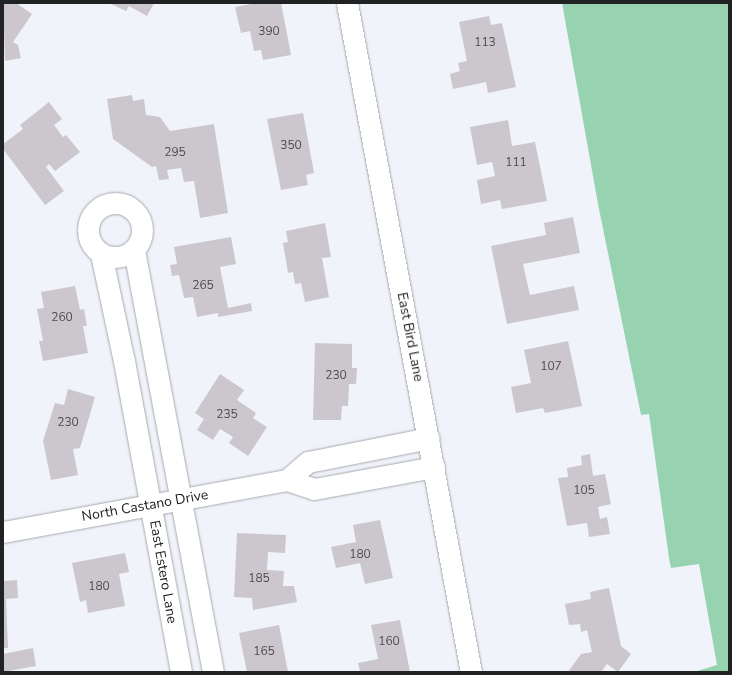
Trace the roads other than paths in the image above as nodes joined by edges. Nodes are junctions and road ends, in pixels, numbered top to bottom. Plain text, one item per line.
1 (347, 3) edge
2 (134, 250) junction
3 (101, 254) junction
4 (153, 355) junction
5 (124, 361) junction
6 (429, 438) junction
7 (434, 467) junction
8 (287, 480) junction
9 (180, 500) junction
10 (151, 505) junction
11 (3, 532) edge
12 (206, 636) junction
13 (176, 642) junction
14 (181, 672) edge
15 (213, 672) edge
16 (471, 672) edge

1 - 6 street, East Bird Lane
2 - 3 street
2 - 3 street
2 - 4 street
3 - 5 street, East Estero Lane
4 - 5 street
4 - 9 street
5 - 10 street, East Estero Lane
6 - 7 street, East Bird Lane
6 - 8 street
7 - 8 street, North Castano Drive
7 - 16 street, East Bird Lane
8 - 9 street, North Castano Drive
9 - 10 street, North Castano Drive
9 - 12 street
10 - 11 street, North Castano Drive
10 - 13 street, East Estero Lane
12 - 13 street, East Estero Lane
12 - 15 street
13 - 14 street, East Estero Lane

